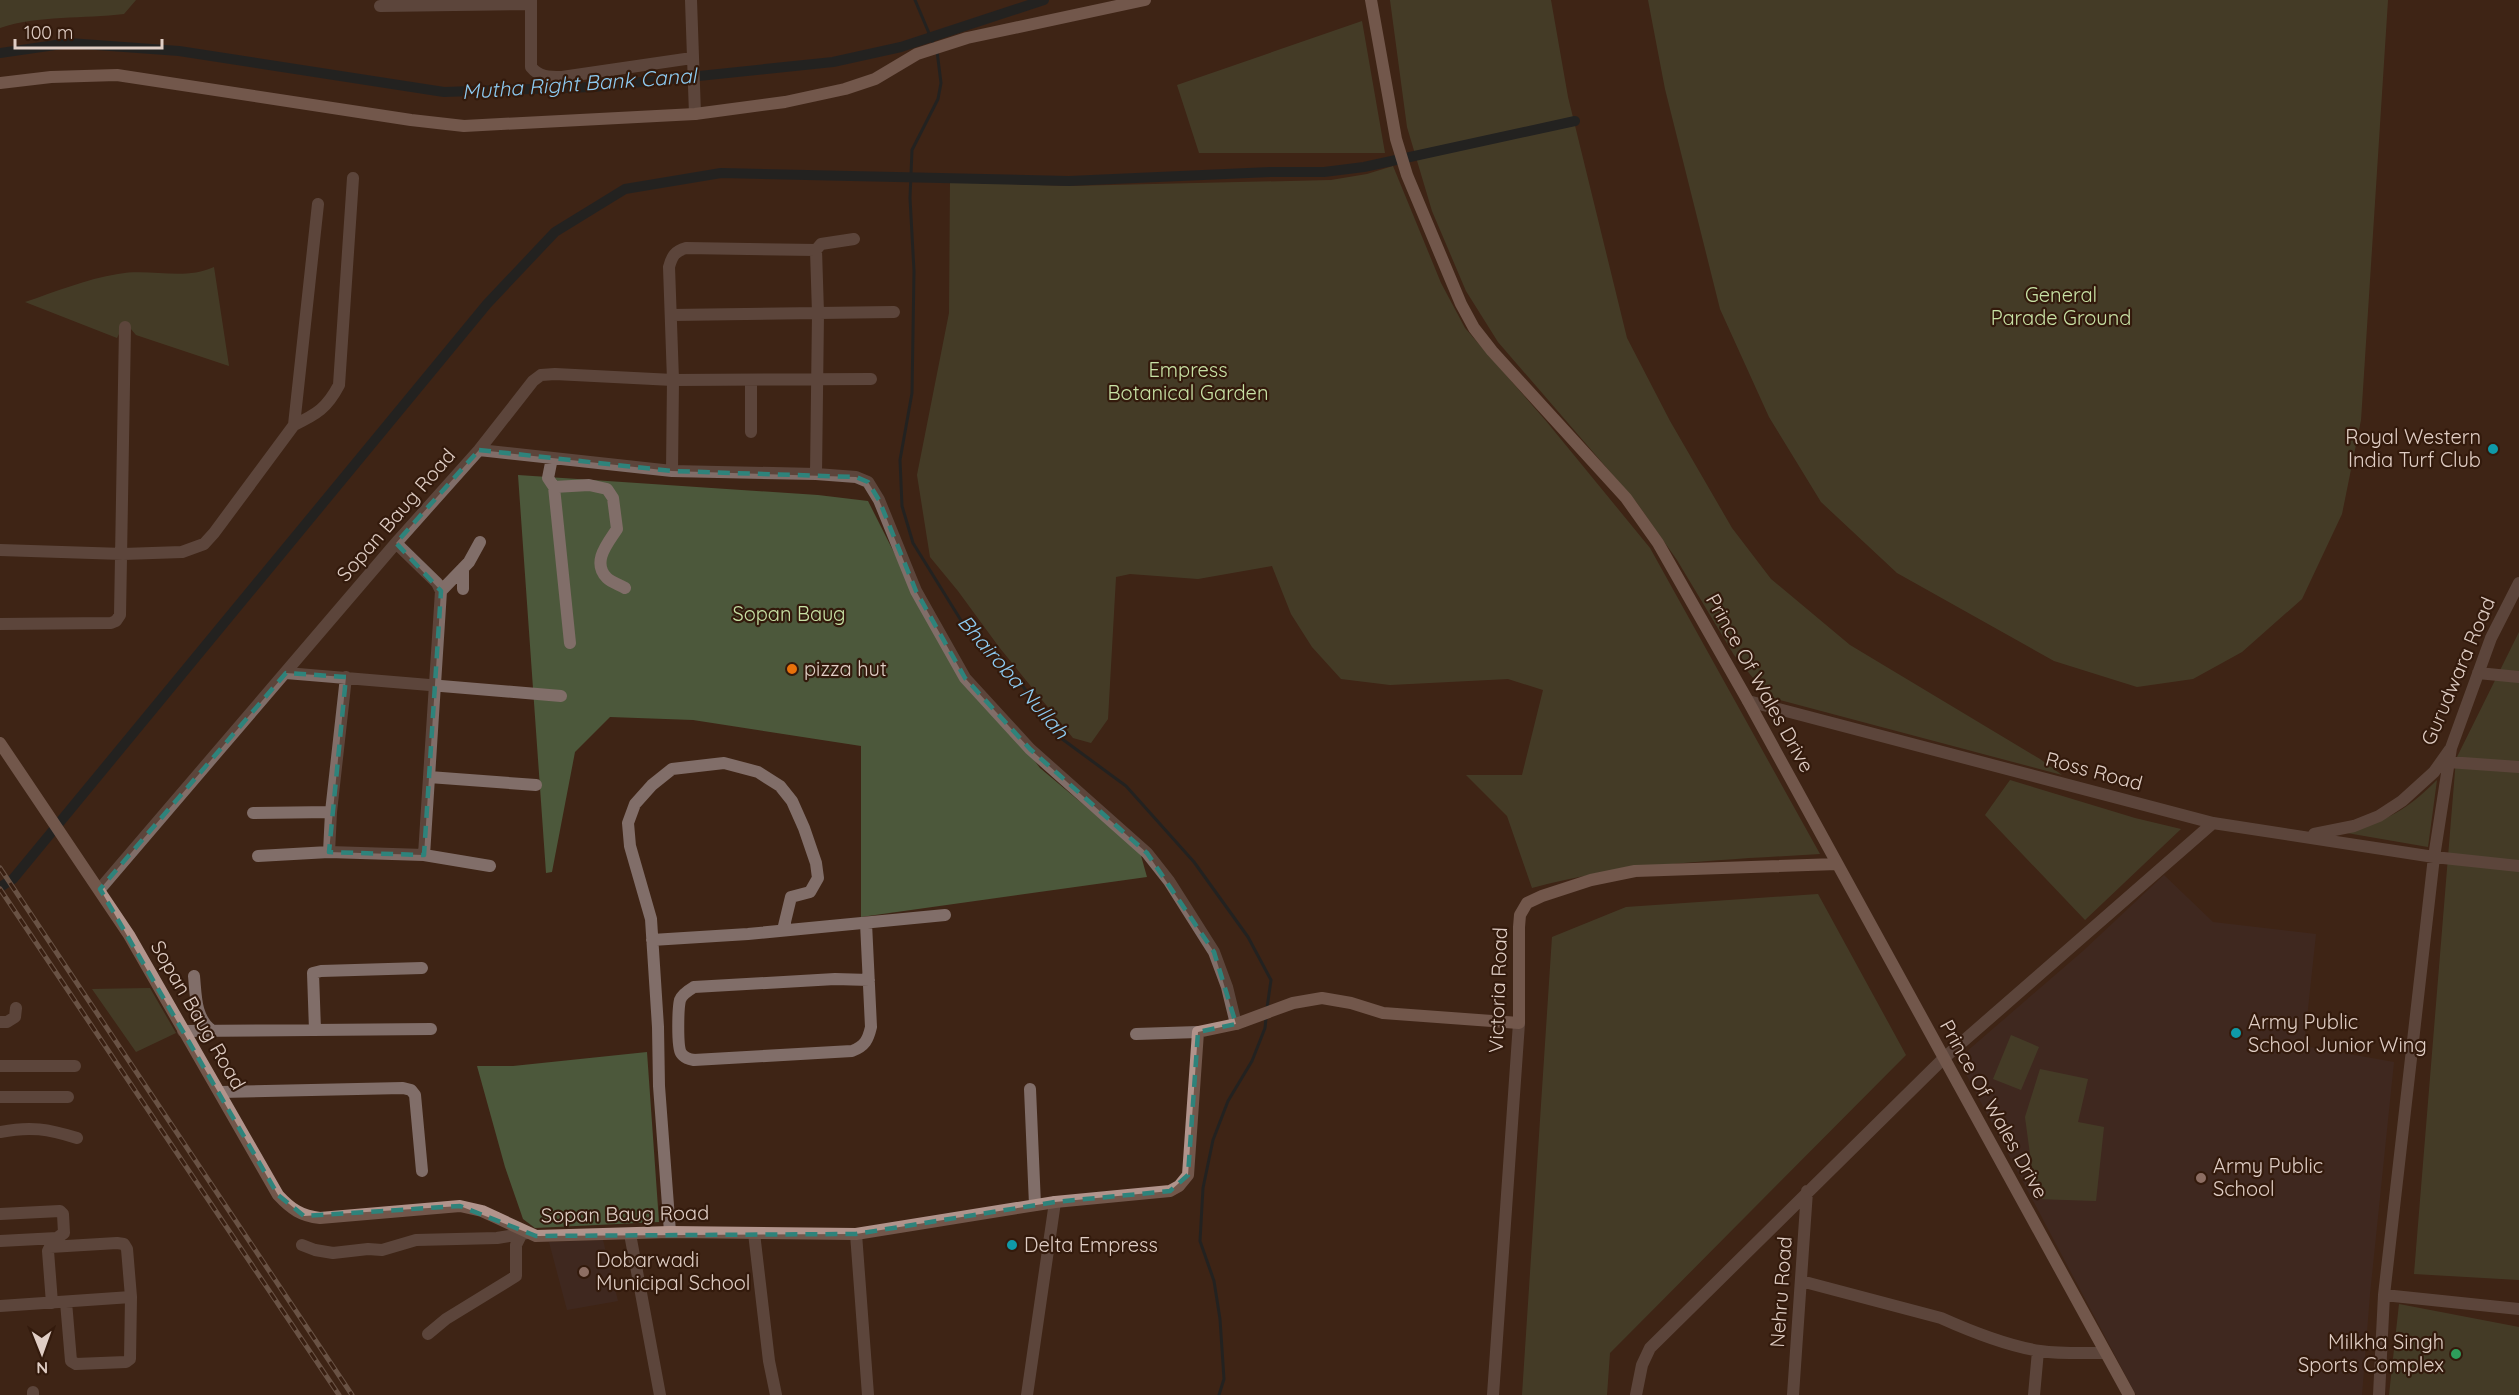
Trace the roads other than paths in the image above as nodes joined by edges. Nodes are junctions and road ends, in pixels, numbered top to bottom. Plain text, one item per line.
1 (691, 0) edge
2 (1145, 0) edge
3 (1371, 0) edge
4 (530, 2) edge
5 (380, 6) dead end
6 (692, 62) junction
7 (0, 83) edge
8 (695, 108) junction
9 (353, 178) dead end
10 (318, 204) dead end
11 (854, 238) dead end
12 (816, 249) junction
13 (894, 312) dead end
14 (818, 313) junction
15 (671, 315) junction
16 (125, 327) dead end
17 (871, 379) dead end
18 (673, 380) junction
19 (751, 380) junction
20 (817, 380) junction
21 (294, 425) junction
22 (751, 432) dead end
23 (479, 450) junction
24 (552, 458) junction
25 (672, 471) junction
26 (816, 474) junction
27 (554, 488) junction
28 (480, 542) dead end
29 (396, 543) junction
30 (0, 550) edge
31 (123, 554) junction
32 (463, 568) junction
33 (2519, 583) edge
34 (625, 588) dead end
35 (463, 589) dead end
36 (441, 591) junction
37 (0, 624) edge
38 (570, 643) dead end
39 (286, 673) junction
40 (2478, 673) junction
41 (346, 677) junction
42 (2519, 677) edge
43 (436, 685) junction
44 (561, 696) dead end
45 (1748, 701) junction
46 (0, 743) edge
47 (2451, 748) junction
48 (2448, 762) junction
49 (2519, 767) edge
50 (429, 777) junction
51 (537, 785) dead end
52 (331, 812) junction
53 (253, 813) dead end
54 (2213, 823) junction
55 (2306, 836) junction
56 (329, 852) junction
57 (424, 855) junction
58 (258, 856) dead end
59 (2434, 857) junction
60 (1838, 864) junction
61 (490, 866) dead end
62 (2519, 866) edge
63 (100, 889) junction
64 (945, 915) dead end
65 (866, 923) junction
66 (783, 930) junction
67 (652, 940) junction
68 (422, 968) dead end
69 (194, 976) dead end
70 (869, 980) junction
71 (16, 1008) dead end
72 (0, 1022) edge
73 (1519, 1023) junction
74 (1236, 1024) junction
75 (658, 1027) junction
76 (679, 1027) junction
77 (431, 1029) dead end
78 (211, 1030) junction
79 (315, 1030) junction
80 (183, 1031) junction
81 (1198, 1032) junction
82 (1136, 1034) dead end
83 (1944, 1058) junction
84 (0, 1066) edge
85 (75, 1066) dead end
86 (1030, 1089) dead end
87 (220, 1092) junction
88 (0, 1097) edge
89 (68, 1097) dead end
90 (0, 1132) edge
91 (77, 1138) dead end
92 (422, 1171) dead end
93 (1807, 1191) junction
94 (1055, 1202) junction
95 (1035, 1205) junction
96 (0, 1214) edge
97 (669, 1232) junction
98 (754, 1233) junction
99 (524, 1234) junction
100 (630, 1234) junction
101 (856, 1234) junction
102 (0, 1241) edge
103 (302, 1245) dead end
104 (1801, 1281) junction
105 (2384, 1295) junction
106 (131, 1297) junction
107 (66, 1302) junction
108 (52, 1303) junction
109 (0, 1306) edge
110 (2519, 1310) edge
111 (428, 1334) dead end
112 (2038, 1351) junction
113 (2106, 1353) junction
114 (660, 1395) edge
115 (776, 1395) edge
116 (868, 1395) edge
117 (1027, 1395) edge
118 (1493, 1395) edge
119 (1636, 1395) edge
120 (1793, 1395) edge
121 (2034, 1395) edge
122 (2129, 1395) edge
123 (2379, 1395) edge

1 - 6 street
2 - 8 street
3 - 45 street, Prince Of Wales Drive
4 - 5 street
4 - 6 street
6 - 8 street
7 - 8 street
9 - 21 street
10 - 21 street
11 - 12 street
12 - 14 street
12 - 15 street
13 - 14 street
14 - 15 street
14 - 20 street
15 - 18 street
16 - 31 street
17 - 20 street, Sopan Baug Road
18 - 19 street, Sopan Baug Road
18 - 23 street, Sopan Baug Road
18 - 25 street
19 - 20 street, Sopan Baug Road
19 - 22 street
20 - 26 street
21 - 31 street
23 - 24 street
23 - 29 street, Sopan Baug Road
24 - 25 street
24 - 27 street
25 - 26 street
26 - 74 street
27 - 34 street
27 - 38 street
28 - 32 street
29 - 36 street
29 - 39 street, Sopan Baug Road
30 - 31 street
31 - 37 street
32 - 35 street
32 - 36 street
33 - 40 street, Gurudwara Road
36 - 43 street
39 - 41 street
39 - 63 street, Sopan Baug Road
40 - 42 street
40 - 47 street, Gurudwara Road
41 - 43 street
41 - 52 street
43 - 44 street
43 - 50 street
45 - 54 street, Ross Road
45 - 60 street, Prince Of Wales Drive
46 - 63 street, Sopan Baug Road
47 - 48 street
47 - 55 street, Gurudwara Road
48 - 49 street
48 - 59 street
50 - 51 street
50 - 57 street
52 - 53 street
52 - 56 street
54 - 55 street, Ross Road
54 - 83 street
55 - 59 street, Ross Road
56 - 57 street
56 - 58 street
57 - 61 street
59 - 62 street, Ross Road
59 - 105 street
60 - 73 street, Victoria Road
60 - 83 street, Prince Of Wales Drive
63 - 80 street, Sopan Baug Road
64 - 65 street
65 - 66 street
65 - 70 street
66 - 67 street
66 - 67 street
67 - 75 street
68 - 79 street
69 - 78 street
70 - 76 street
70 - 76 street
71 - 72 street
73 - 74 street
73 - 118 street, Victoria Road
74 - 81 street
75 - 76 street
75 - 97 street
77 - 79 street
78 - 79 street
78 - 80 street
80 - 87 street, Sopan Baug Road
81 - 82 street
81 - 94 street, Sopan Baug Road
83 - 93 street
83 - 113 street, Prince Of Wales Drive
84 - 85 street
86 - 95 street
87 - 92 street
87 - 99 street, Sopan Baug Road
88 - 89 street
90 - 91 street
93 - 104 street, Nehru Road
93 - 119 street
94 - 95 street, Sopan Baug Road
94 - 117 street
95 - 101 street, Sopan Baug Road
96 - 102 street
97 - 98 street, Sopan Baug Road
97 - 100 street, Sopan Baug Road
98 - 101 street, Sopan Baug Road
98 - 115 street
99 - 100 street, Sopan Baug Road
99 - 103 street
99 - 111 street
100 - 114 street
101 - 116 street
104 - 112 street
104 - 120 street, Nehru Road
105 - 110 street
105 - 123 street
106 - 107 street
106 - 107 street
106 - 108 street
107 - 108 street
108 - 109 street
112 - 113 street
112 - 121 street
113 - 122 street, Prince Of Wales Drive

